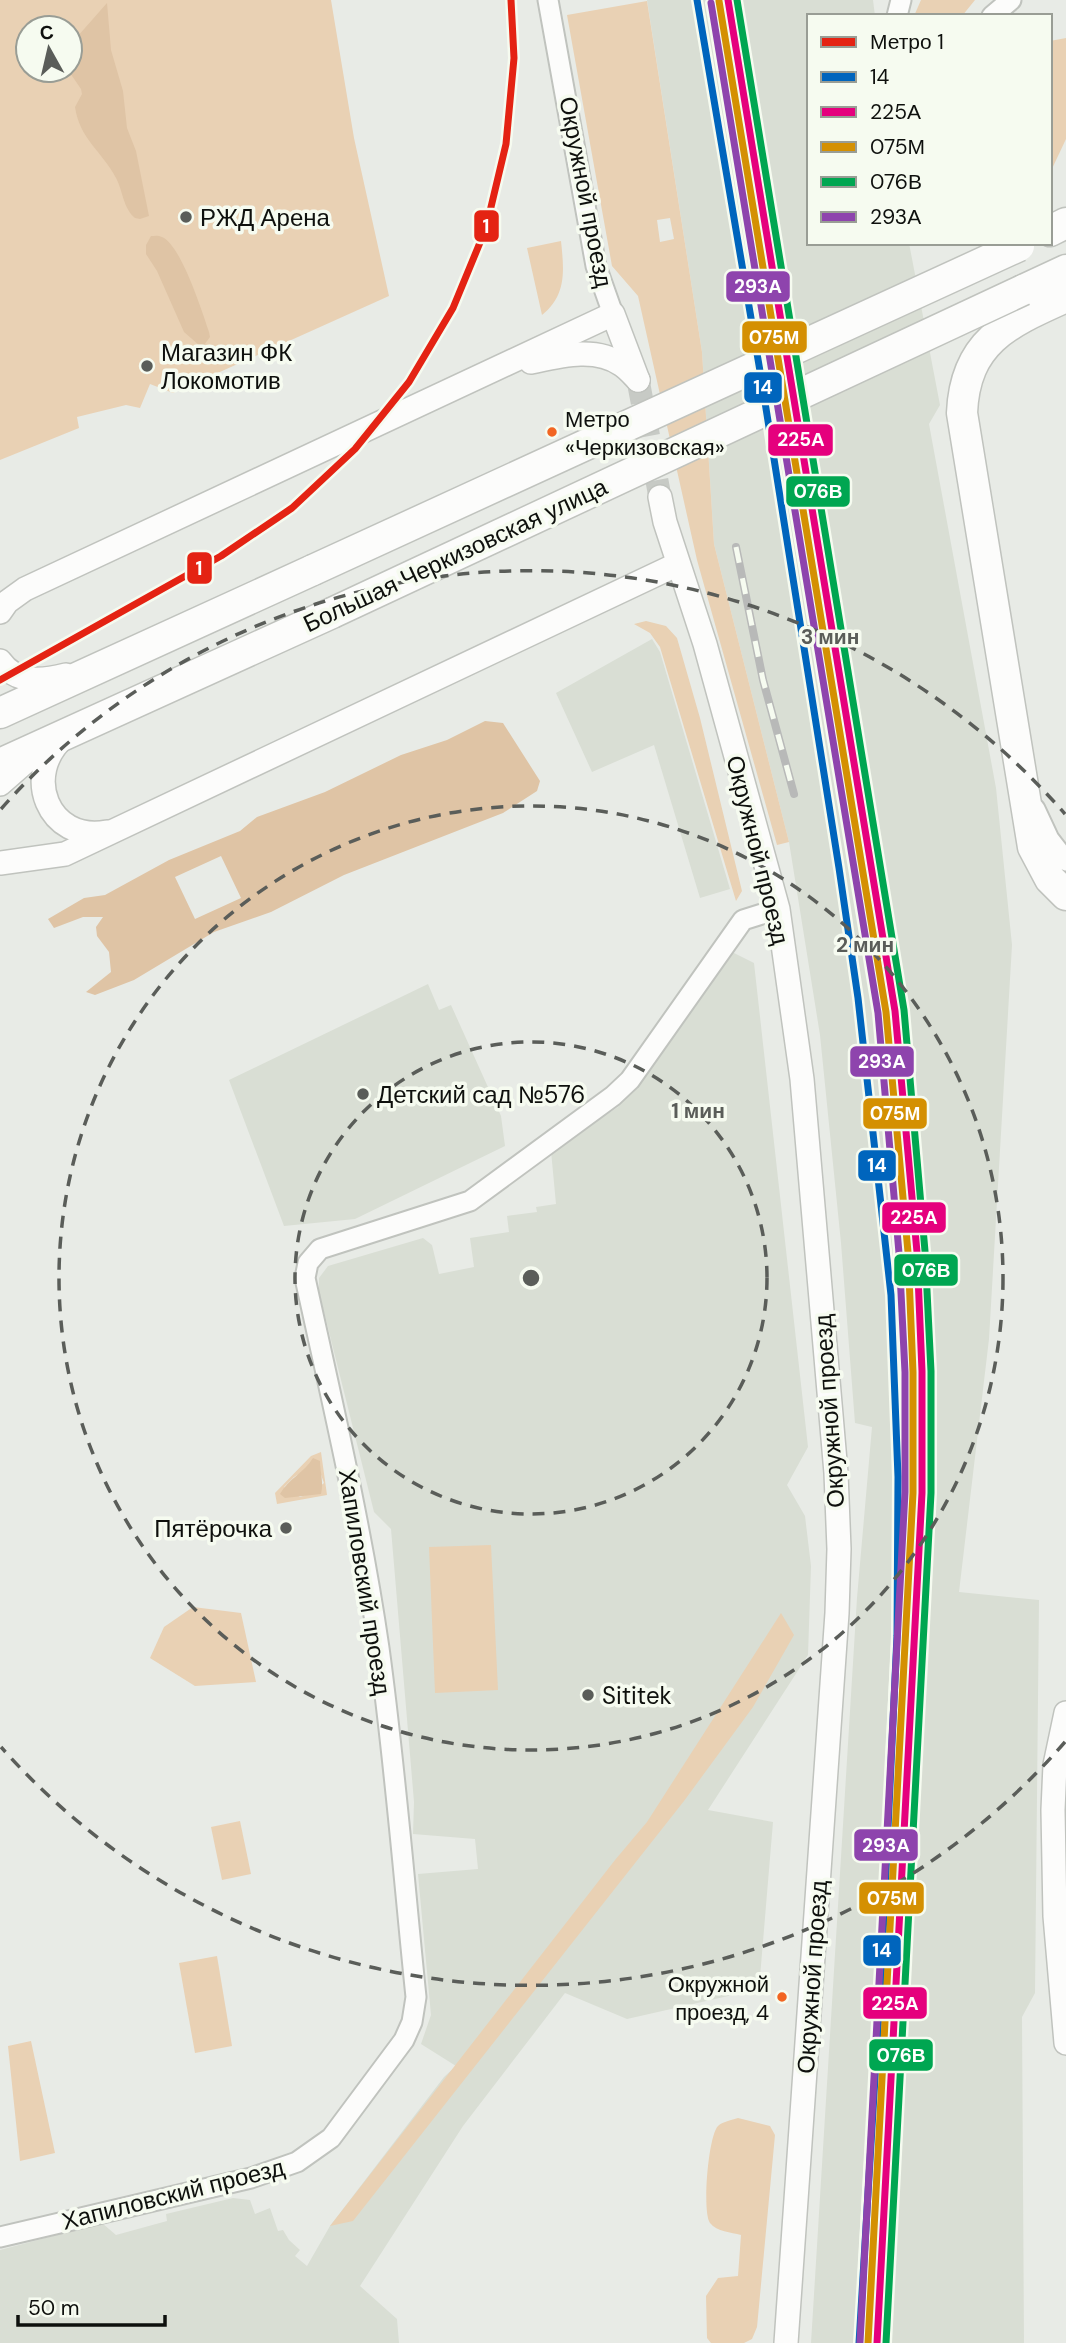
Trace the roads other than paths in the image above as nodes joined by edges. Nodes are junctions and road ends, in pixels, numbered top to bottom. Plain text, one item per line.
1 (548, 0) edge
2 (1011, 0) edge
3 (994, 14) edge
4 (1019, 245) edge
5 (1066, 270) edge
6 (1066, 297) edge
7 (613, 314) junction
8 (455, 388) junction
9 (660, 497) tunnel mouth
10 (678, 564) junction
11 (25, 589) junction
12 (0, 594) edge
13 (0, 612) edge
14 (0, 661) edge
15 (103, 666) junction
16 (0, 713) edge
17 (57, 738) junction
18 (0, 764) edge
19 (1021, 781) junction
20 (0, 784) edge
21 (114, 831) junction
22 (1066, 862) edge
23 (0, 863) edge
24 (1066, 895) edge
25 (778, 909) junction
26 (1066, 1713) edge
27 (1066, 2043) edge
28 (0, 2236) edge
29 (786, 2343) edge

1 - 7 street, Окружной проезд
2 - 3 street
4 - 15 main road, Большая Черкизовская улица, bridge
5 - 17 main road, Большая Черкизовская улица, bridge
6 - 19 main road
7 - 8 street
7 - 8 street, Окружной проезд
8 - 11 street
9 - 10 street, Окружной проезд
10 - 21 street
10 - 25 street, Окружной проезд
11 - 12 street
11 - 13 street
14 - 15 street
15 - 16 main road, Большая Черкизовская улица
17 - 18 main road, Большая Черкизовская улица
17 - 20 street
17 - 21 street
19 - 22 street
19 - 24 main road
21 - 23 street
25 - 28 street, Хапиловский проезд
25 - 29 street, Окружной проезд
26 - 27 street

